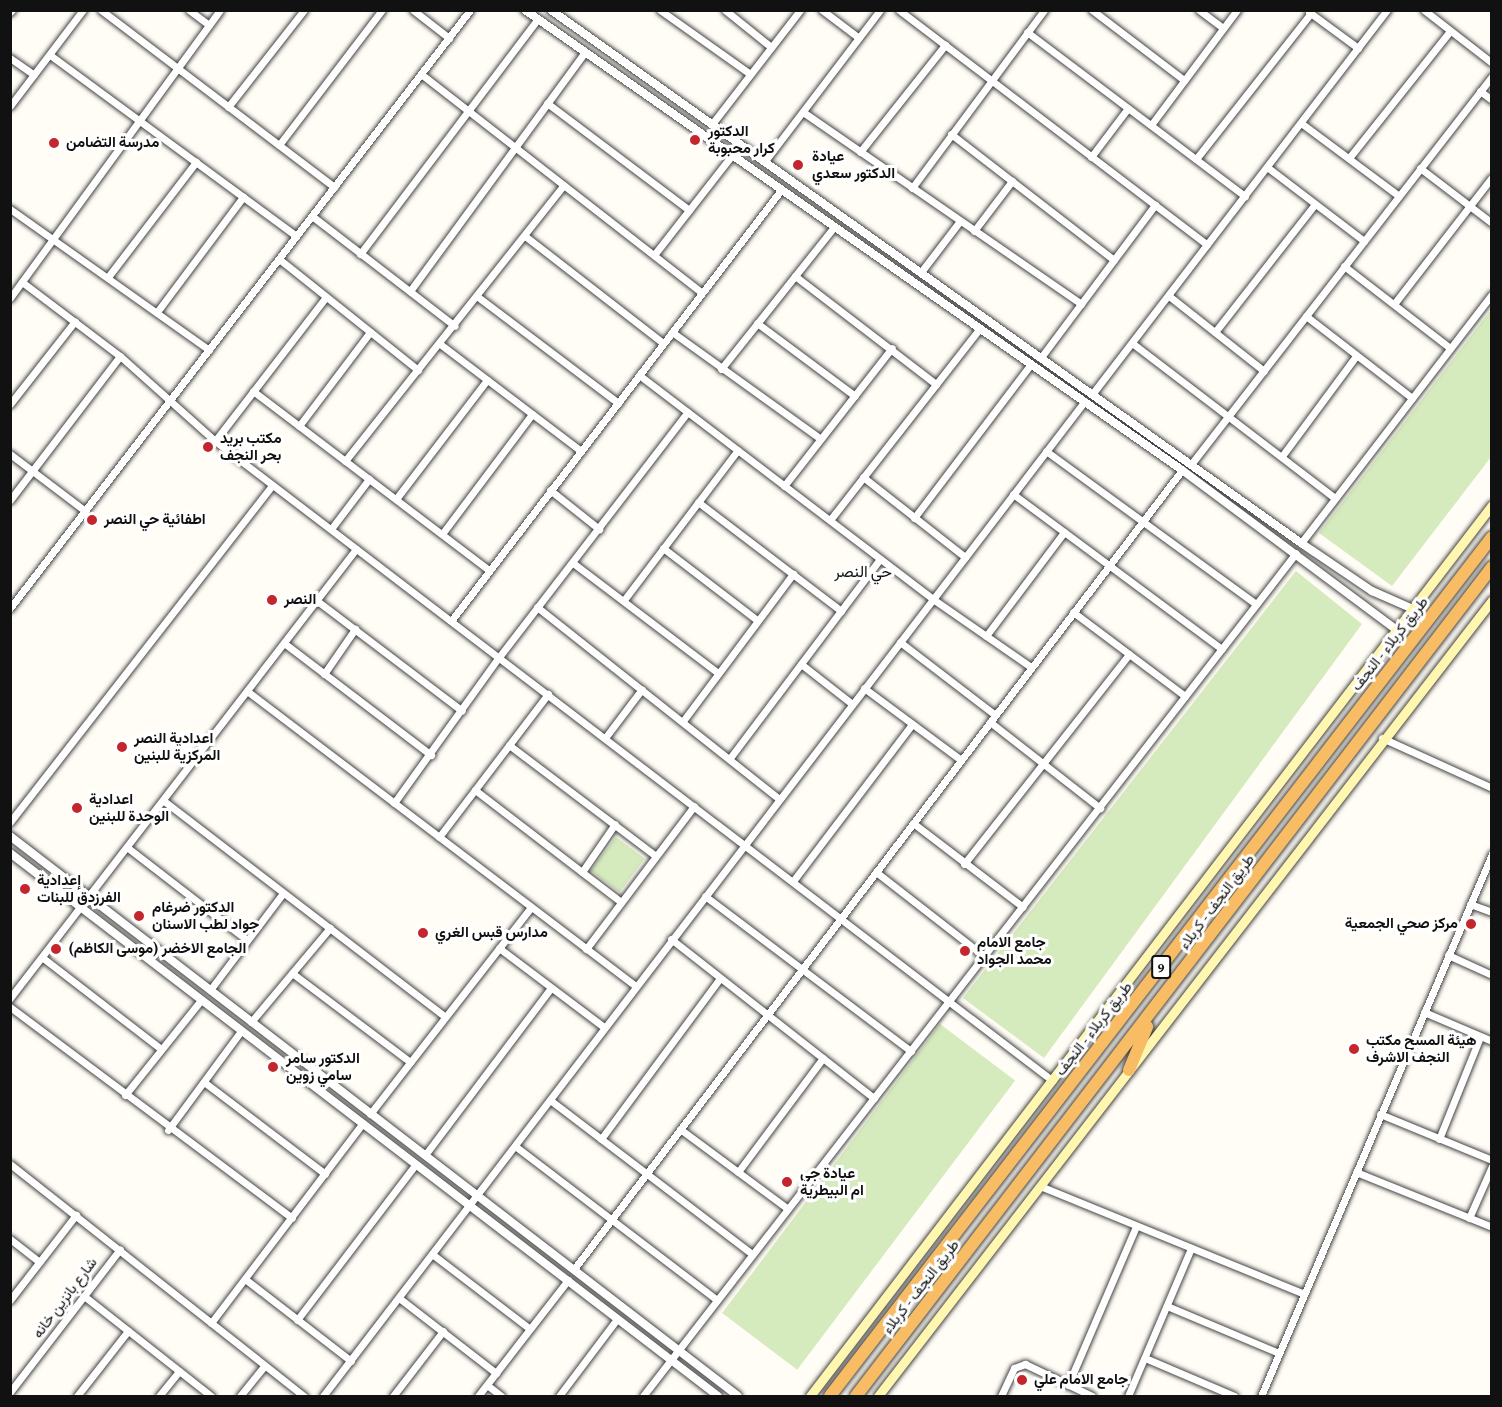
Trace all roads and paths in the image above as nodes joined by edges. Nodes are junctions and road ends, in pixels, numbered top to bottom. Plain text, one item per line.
1 (83, 10) edge
2 (101, 10) edge
3 (189, 10) edge
4 (220, 10) edge
5 (304, 10) edge
6 (382, 10) edge
7 (413, 10) edge
8 (470, 10) edge
9 (525, 10) edge
10 (660, 10) edge
11 (725, 10) edge
12 (800, 10) edge
13 (822, 10) edge
14 (880, 10) edge
15 (899, 10) edge
16 (1044, 10) edge
17 (1092, 10) edge
18 (1199, 10) edge
19 (1237, 10) edge
20 (1387, 10) edge
21 (1424, 10) edge
22 (553, 11) edge
23 (1309, 12) edge
24 (538, 19) junction
25 (209, 25) junction
26 (1223, 28) junction
27 (1450, 31) junction
28 (1027, 32) junction
29 (449, 38) junction
30 (859, 39) junction
31 (945, 45) junction
32 (771, 47) junction
33 (1358, 48) junction
34 (585, 52) junction
35 (50, 55) junction
36 (10, 58) edge
37 (1491, 63) edge
38 (176, 68) junction
39 (634, 69) junction
40 (421, 74) junction
41 (750, 74) junction
42 (34, 75) junction
43 (1491, 76) edge
44 (1184, 80) junction
45 (626, 81) junction
46 (991, 81) junction
47 (662, 88) junction
48 (1480, 92) junction
49 (652, 100) junction
50 (1491, 100) edge
51 (547, 103) junction
52 (10, 106) edge
53 (228, 107) junction
54 (1128, 108) junction
55 (468, 111) junction
56 (802, 112) junction
57 (139, 120) junction
58 (1301, 123) junction
59 (712, 124) junction
60 (1150, 125) junction
61 (951, 134) junction
62 (279, 145) junction
63 (515, 147) junction
64 (860, 152) junction
65 (732, 155) junction
66 (1091, 157) junction
67 (1349, 158) junction
68 (1196, 159) junction
69 (196, 162) junction
70 (765, 162) junction
71 (1267, 167) junction
72 (1420, 168) junction
73 (1491, 177) edge
74 (1012, 181) junction
75 (564, 185) junction
76 (334, 187) junction
77 (912, 188) junction
78 (781, 190) junction
79 (1245, 196) junction
80 (1399, 196) junction
81 (243, 197) junction
82 (1315, 204) junction
83 (1155, 205) junction
84 (1469, 206) junction
85 (10, 209) edge
86 (689, 210) junction
87 (312, 216) junction
88 (960, 221) junction
89 (1491, 223) edge
90 (834, 227) junction
91 (974, 231) junction
92 (296, 236) junction
93 (525, 236) junction
94 (54, 238) junction
95 (1364, 241) junction
96 (1207, 245) junction
97 (360, 254) junction
98 (654, 255) junction
99 (279, 259) junction
100 (1114, 260) junction
101 (1344, 266) junction
102 (921, 272) junction
103 (795, 276) junction
104 (108, 277) junction
105 (22, 282) junction
106 (410, 291) junction
107 (702, 293) junction
108 (1491, 294) edge
109 (1168, 296) junction
110 (326, 297) junction
111 (478, 297) junction
112 (10, 298) edge
113 (1081, 304) junction
114 (1394, 304) junction
115 (157, 312) junction
116 (1306, 316) junction
117 (990, 319) junction
118 (75, 321) junction
119 (757, 323) junction
120 (455, 326) junction
121 (980, 330) junction
122 (370, 332) junction
123 (672, 332) junction
124 (1215, 332) junction
125 (1014, 336) junction
126 (663, 343) junction
127 (1132, 343) junction
128 (440, 344) junction
129 (892, 348) junction
130 (1006, 348) junction
131 (1450, 348) junction
132 (209, 350) junction
133 (120, 356) junction
134 (1042, 356) junction
135 (1356, 356) junction
136 (1030, 365) junction
137 (721, 369) junction
138 (418, 370) junction
139 (1264, 370) junction
140 (639, 375) junction
141 (487, 380) junction
142 (936, 384) junction
143 (253, 391) junction
144 (1094, 393) junction
145 (855, 396) junction
146 (1412, 398) junction
147 (169, 401) junction
148 (1084, 402) junction
149 (618, 403) junction
150 (10, 404) edge
151 (688, 412) junction
152 (532, 414) junction
153 (1229, 416) junction
154 (299, 426) junction
155 (821, 439) junction
156 (215, 441) junction
157 (738, 450) junction
158 (581, 451) junction
159 (1046, 451) junction
160 (10, 454) edge
161 (1282, 456) junction
162 (345, 461) junction
163 (1192, 463) junction
164 (1182, 470) junction
165 (33, 471) junction
166 (863, 477) junction
167 (369, 479) junction
168 (272, 485) junction
169 (784, 486) junction
170 (550, 490) junction
171 (1013, 494) junction
172 (1335, 498) junction
173 (396, 499) junction
174 (10, 500) edge
175 (698, 502) junction
176 (1491, 504) edge
177 (85, 511) junction
178 (914, 518) junction
179 (830, 520) junction
180 (1142, 522) junction
181 (331, 529) junction
182 (599, 529) junction
183 (1064, 532) junction
184 (442, 534) junction
185 (1491, 537) edge
186 (1301, 543) junction
187 (663, 548) junction
188 (356, 549) junction
189 (1296, 553) junction
190 (965, 557) junction
191 (880, 559) junction
192 (573, 563) junction
193 (1110, 565) junction
194 (1491, 567) edge
195 (489, 570) junction
196 (793, 574) junction
197 (1491, 581) edge
198 (1372, 591) junction
199 (933, 599) junction
200 (316, 600) junction
201 (624, 600) junction
202 (1491, 600) edge
203 (1256, 604) junction
204 (1366, 604) junction
205 (537, 607) junction
206 (10, 608) edge
207 (1413, 609) junction
208 (841, 611) junction
209 (1073, 612) junction
210 (1458, 613) junction
211 (757, 620) junction
212 (451, 621) junction
213 (356, 629) junction
214 (1397, 630) junction
215 (986, 636) junction
216 (900, 642) junction
217 (284, 643) junction
218 (1222, 649) junction
219 (1129, 654) junction
220 (499, 657) junction
221 (801, 664) junction
222 (1032, 667) junction
223 (718, 673) junction
224 (324, 674) junction
225 (864, 688) junction
226 (642, 689) junction
227 (247, 691) junction
228 (548, 694) junction
229 (1185, 696) junction
230 (852, 704) junction
231 (462, 711) junction
232 (995, 715) junction
233 (682, 721) junction
234 (990, 722) junction
235 (912, 724) junction
236 (605, 738) junction
237 (1382, 738) junction
238 (509, 745) junction
239 (430, 755) junction
240 (730, 758) junction
241 (961, 760) junction
242 (1042, 764) junction
243 (1491, 788) edge
244 (475, 790) junction
245 (779, 799) junction
246 (164, 801) junction
247 (394, 803) junction
248 (694, 806) junction
249 (1100, 808) junction
250 (10, 822) edge
251 (913, 823) junction
252 (615, 824) junction
253 (10, 836) edge
254 (439, 837) junction
255 (745, 844) junction
256 (128, 848) junction
257 (10, 853) edge
258 (1491, 854) edge
259 (656, 856) junction
260 (964, 864) junction
261 (582, 872) junction
262 (876, 872) junction
263 (794, 881) junction
264 (75, 886) junction
265 (283, 893) junction
266 (67, 896) junction
267 (705, 896) junction
268 (91, 897) junction
269 (621, 902) junction
270 (1470, 904) junction
271 (531, 907) junction
272 (1023, 907) junction
273 (83, 909) junction
274 (105, 909) junction
275 (1491, 912) edge
276 (842, 917) junction
277 (97, 919) junction
278 (330, 928) junction
279 (671, 939) junction
280 (247, 940) junction
281 (499, 948) junction
282 (586, 949) junction
283 (1448, 955) junction
284 (984, 956) junction
285 (43, 958) junction
286 (802, 968) junction
287 (292, 973) junction
288 (1491, 975) edge
289 (720, 978) junction
290 (635, 987) junction
291 (551, 988) junction
292 (210, 990) junction
293 (10, 998) edge
294 (201, 1000) junction
295 (948, 1002) junction
296 (10, 1007) edge
297 (1154, 1009) junction
298 (1424, 1012) junction
299 (768, 1014) junction
300 (445, 1017) junction
301 (251, 1022) junction
302 (604, 1028) junction
303 (241, 1031) junction
304 (1480, 1037) junction
305 (1491, 1041) edge
306 (161, 1048) junction
307 (911, 1051) junction
308 (823, 1058) junction
309 (410, 1062) junction
310 (1129, 1070) junction
311 (1053, 1081) junction
312 (204, 1082) junction
313 (124, 1095) junction
314 (874, 1098) junction
315 (550, 1100) junction
316 (370, 1114) junction
317 (1380, 1114) junction
318 (363, 1124) junction
319 (680, 1129) junction
320 (168, 1130) junction
321 (601, 1139) junction
322 (1439, 1139) junction
323 (515, 1146) junction
324 (424, 1155) junction
325 (1491, 1160) edge
326 (10, 1164) edge
327 (416, 1164) junction
328 (1491, 1166) edge
329 (647, 1172) junction
330 (738, 1172) junction
331 (1356, 1172) junction
332 (325, 1174) junction
333 (1040, 1186) junction
334 (467, 1188) junction
335 (477, 1196) junction
336 (459, 1197) junction
337 (487, 1203) junction
338 (470, 1205) junction
339 (788, 1209) junction
340 (480, 1213) junction
341 (76, 1215) junction
342 (292, 1218) junction
343 (1469, 1218) junction
344 (612, 1219) junction
345 (1136, 1226) junction
346 (1491, 1227) edge
347 (10, 1239) edge
348 (1191, 1248) junction
349 (120, 1249) junction
350 (432, 1254) junction
351 (752, 1254) junction
352 (39, 1262) junction
353 (574, 1269) junction
354 (245, 1279) junction
355 (568, 1280) junction
356 (1304, 1294) junction
357 (84, 1296) junction
358 (399, 1298) junction
359 (10, 1300) edge
360 (717, 1300) junction
361 (1167, 1306) junction
362 (617, 1319) junction
363 (297, 1320) junction
364 (211, 1323) junction
365 (530, 1329) junction
366 (128, 1331) junction
367 (443, 1331) junction
368 (664, 1340) junction
369 (656, 1348) junction
370 (678, 1350) junction
371 (1279, 1353) junction
372 (1145, 1358) junction
373 (670, 1359) junction
374 (351, 1361) junction
375 (264, 1366) junction
376 (179, 1371) junction
377 (496, 1373) junction
378 (487, 1385) junction
379 (1068, 1385) junction
380 (10, 1392) edge
381 (77, 1396) edge
382 (159, 1396) edge
383 (211, 1396) edge
384 (240, 1396) edge
385 (304, 1396) edge
386 (323, 1396) edge
387 (393, 1396) edge
388 (478, 1396) edge
389 (501, 1396) edge
390 (559, 1396) edge
391 (643, 1396) edge
392 (718, 1396) edge
393 (738, 1396) edge
394 (810, 1396) edge
395 (830, 1396) edge
396 (856, 1396) edge
397 (878, 1396) edge
398 (1001, 1396) edge
399 (1092, 1396) edge
400 (1128, 1396) edge
401 (1234, 1396) edge
402 (1261, 1396) edge

1 - 35 street
2 - 38 street
3 - 25 street
4 - 25 street
5 - 53 street
6 - 62 street
7 - 29 street
8 - 29 street
9 - 24 street
10 - 41 street
11 - 32 street
12 - 32 street
13 - 30 street
14 - 30 street
15 - 31 street
16 - 28 street
17 - 44 street
18 - 26 street
19 - 26 street
20 - 33 street
21 - 27 street
22 - 39 street
23 - 33 street
23 - 68 street
24 - 34 street
24 - 55 street
25 - 38 street
26 - 44 street
27 - 37 street
27 - 67 street
28 - 46 street
28 - 54 street
29 - 40 street
30 - 56 street
31 - 46 street
31 - 64 street
32 - 41 street
33 - 58 street
34 - 45 street
34 - 51 street
35 - 42 street
35 - 57 street
36 - 42 street
38 - 53 street
38 - 57 street
39 - 45 street
39 - 47 street
40 - 55 street
40 - 76 street
41 - 59 street
42 - 52 street
43 - 48 street
44 - 60 street
45 - 49 street
46 - 61 street
46 - 66 street
47 - 49 street
47 - 59 street
48 - 50 street
48 - 72 street
49 - 65 street
51 - 63 street
51 - 86 street
53 - 62 street
54 - 60 street
54 - 66 street
55 - 63 street
55 - 97 street
56 - 64 street
56 - 70 street
57 - 69 street
57 - 94 street
58 - 67 street
58 - 71 street
59 - 70 street
60 - 68 street
61 - 74 street
61 - 77 street
62 - 76 street
63 - 75 street
63 - 106 street
64 - 77 street
65 - 78 street
65 - 86 street
66 - 83 street
67 - 80 street
68 - 79 street
69 - 81 street
69 - 104 street
70 - 102 street
71 - 79 street
71 - 82 street
72 - 80 street
72 - 84 street
73 - 84 street
74 - 91 street
74 - 100 street
75 - 93 street
75 - 98 street
76 - 87 street
77 - 88 street
78 - 90 street
78 - 107 street
79 - 96 street
80 - 95 street
81 - 92 street
81 - 115 street
82 - 95 street
82 - 124 street
83 - 96 street
83 - 100 street
84 - 89 street
84 - 114 street
85 - 94 street
86 - 98 street
87 - 92 street
87 - 97 street
88 - 91 street
88 - 102 street
90 - 103 street
90 - 121 street
91 - 113 street
92 - 99 street
93 - 111 street
93 - 126 street
94 - 104 street
94 - 105 street
95 - 101 street
96 - 109 street
97 - 106 street
98 - 107 street
99 - 110 street
99 - 132 street
100 - 113 street
101 - 114 street
101 - 116 street
102 - 117 street
103 - 119 street
103 - 129 street
104 - 115 street
105 - 112 street
105 - 118 street
106 - 120 street
107 - 123 street
108 - 131 street
109 - 124 street
109 - 127 street
110 - 122 street
110 - 143 street
111 - 120 street
111 - 149 street
113 - 134 street
114 - 131 street
115 - 132 street
116 - 135 street
116 - 139 street
117 - 121 street
117 - 125 street
118 - 133 street
118 - 150 street
119 - 137 street
119 - 145 street
120 - 128 street
121 - 130 street
121 - 142 street
122 - 138 street
122 - 154 street
123 - 126 street
123 - 137 street
124 - 139 street
125 - 130 street
125 - 134 street
126 - 140 street
127 - 144 street
127 - 153 street
128 - 138 street
128 - 141 street
129 - 142 street
129 - 145 street
130 - 136 street
131 - 146 street
132 - 147 street
133 - 147 street
133 - 165 street
134 - 144 street
135 - 146 street
135 - 161 street
136 - 148 street
136 - 178 street
137 - 155 street
138 - 162 street
139 - 153 street
140 - 149 street
140 - 151 street
141 - 152 street
141 - 173 street
142 - 166 street
143 - 154 street
143 - 156 street
144 - 163 street
145 - 155 street
146 - 172 street
147 - 156 street
147 - 177 street
148 - 159 street
148 - 164 street
149 - 158 street
151 - 157 street
151 - 182 street
152 - 158 street
152 - 184 street
153 - 161 street
153 - 163 street
154 - 162 street
155 - 169 street
156 - 168 street
157 - 169 street
157 - 175 street
158 - 170 street
159 - 171 street
159 - 180 street
160 - 165 street
161 - 172 street
162 - 167 street
163 - 186 street
164 - 180 street
164 - 189 street
165 - 174 street
165 - 177 street
166 - 178 street
166 - 179 street
167 - 173 street
167 - 181 street
168 - 181 street
168 - 250 street
169 - 179 street
170 - 182 street
170 - 195 street
171 - 183 street
171 - 190 street
172 - 186 street
173 - 184 street
175 - 187 street
175 - 196 street
176 - 207 main road
177 - 206 street
178 - 190 street
179 - 191 street
180 - 193 street
180 - 203 street
181 - 188 street
182 - 192 street
183 - 193 street
183 - 215 street
184 - 195 street
185 - 395 highway, طريق کربلاء - النجف / 9
186 - 198 street
187 - 201 street
187 - 211 street
188 - 200 street
188 - 212 street
189 - 203 street
189 - 204 street
190 - 199 street
191 - 199 street
191 - 208 street
192 - 201 street
192 - 205 street
193 - 209 street
193 - 218 street
194 - 210 highway, طريق النجف - کربلاء / 9
195 - 212 street
196 - 208 street
196 - 211 street
197 - 210 highway
198 - 204 street
198 - 207 street
199 - 215 street
199 - 216 street
200 - 213 street
200 - 217 street
201 - 223 street
202 - 237 main road
203 - 218 street
204 - 214 street
205 - 220 street
205 - 226 street
207 - 214 main road
208 - 221 street
209 - 219 street
209 - 222 street
210 - 297 highway, طريق النجف - کربلاء / 9
211 - 223 street
212 - 220 street
213 - 224 street
213 - 231 street
214 - 311 main road
215 - 222 street
216 - 225 street
216 - 232 street
217 - 224 street
217 - 227 street
218 - 229 street
219 - 229 street
219 - 242 street
220 - 228 street
220 - 231 street
221 - 230 street
221 - 240 street
222 - 232 street
223 - 233 street
224 - 239 street
225 - 230 street
225 - 235 street
226 - 233 street
226 - 236 street
227 - 246 street
227 - 247 street
228 - 236 street
228 - 238 street
229 - 249 street
230 - 245 street
231 - 239 street
232 - 234 street
233 - 240 street
234 - 241 street
234 - 242 street
235 - 241 street
235 - 263 street
236 - 248 street
237 - 243 street
237 - 310 main road
238 - 244 street
238 - 252 street
239 - 247 street
240 - 245 street
241 - 251 street
242 - 249 street
242 - 260 street
244 - 254 street
244 - 261 street
245 - 255 street
246 - 256 street
246 - 265 street
247 - 254 street
248 - 255 street
248 - 259 street
249 - 272 street
251 - 260 street
251 - 262 street
252 - 259 street
252 - 261 street
253 - 264 street
254 - 271 street
255 - 263 street
255 - 267 street
256 - 268 street
256 - 280 street
257 - 266 street
258 - 270 street
259 - 269 street
260 - 272 street
261 - 269 street
262 - 276 street
262 - 284 street
263 - 276 street
264 - 266 street
264 - 268 street
265 - 278 street
265 - 280 street
266 - 273 street
267 - 279 street
267 - 286 street
268 - 273 street
268 - 274 street
269 - 282 street
270 - 275 street
270 - 283 street
271 - 281 street
271 - 282 street
272 - 284 street
273 - 277 street
273 - 285 street
274 - 277 street
274 - 292 street
276 - 286 street
276 - 295 street
277 - 294 street
278 - 287 street
278 - 300 street
279 - 289 street
279 - 290 street
280 - 292 street
281 - 291 street
281 - 300 street
282 - 290 street
283 - 288 street
283 - 298 street
284 - 295 street
285 - 293 street
285 - 306 street
286 - 299 street
286 - 307 street
287 - 301 street
287 - 309 street
289 - 299 street
289 - 321 street
290 - 302 street
291 - 302 street
291 - 324 street
292 - 301 street
294 - 303 street
294 - 306 street
295 - 307 street
295 - 311 street
296 - 313 street
297 - 310 highway
297 - 396 highway, طريق النجف - کربلاء / 9
298 - 304 street
298 - 317 street
299 - 308 street
299 - 319 street
300 - 309 street
301 - 316 street
302 - 315 street
303 - 312 street
303 - 318 street
304 - 305 street
304 - 322 street
306 - 313 street
307 - 314 street
308 - 314 street
308 - 330 street
309 - 316 street
310 - 333 main road
311 - 394 main road
312 - 320 street
312 - 332 street
313 - 320 street
314 - 339 street
315 - 321 street
315 - 323 street
316 - 324 street
317 - 322 street
317 - 331 street
318 - 327 street
318 - 332 street
319 - 329 street
319 - 330 street
320 - 342 street
321 - 329 street
322 - 325 street
323 - 335 street
323 - 344 street
324 - 334 street
326 - 341 street
327 - 336 street
327 - 363 street
328 - 343 street
329 - 344 street
329 - 351 street
330 - 339 street
331 - 343 street
331 - 356 street
332 - 342 street
333 - 345 street
333 - 397 main road
334 - 335 street
334 - 336 street
335 - 337 street
335 - 338 street
336 - 338 street
337 - 340 street
337 - 353 street
338 - 340 street
338 - 350 street
339 - 351 street
340 - 355 street
341 - 349 street
341 - 352 street
342 - 354 street
343 - 346 street
344 - 353 street
344 - 360 street
345 - 348 street
345 - 379 street
347 - 352 street
348 - 356 street
348 - 361 street
349 - 357 street, شارع بانزين خانه
349 - 364 street
350 - 358 street
350 - 365 street
351 - 360 street
352 - 359 street
353 - 368 street
354 - 363 street
354 - 364 street
355 - 362 street
355 - 365 street
356 - 371 street
357 - 366 street
357 - 380 street, شارع بانزين خانه
358 - 367 street
358 - 374 street
360 - 370 street
361 - 371 street
361 - 372 street
362 - 369 street
362 - 390 street
363 - 374 street
364 - 375 street
365 - 377 street
366 - 376 street
366 - 381 street
367 - 377 street
367 - 387 street
368 - 369 street
368 - 370 street
369 - 373 street
370 - 373 street
370 - 393 street
371 - 402 street
372 - 400 street
372 - 401 street
373 - 391 street
373 - 392 street
374 - 386 street
375 - 384 street
375 - 385 street
376 - 382 street
376 - 383 street
377 - 378 street
378 - 388 street
378 - 389 street
379 - 398 street
379 - 399 street

